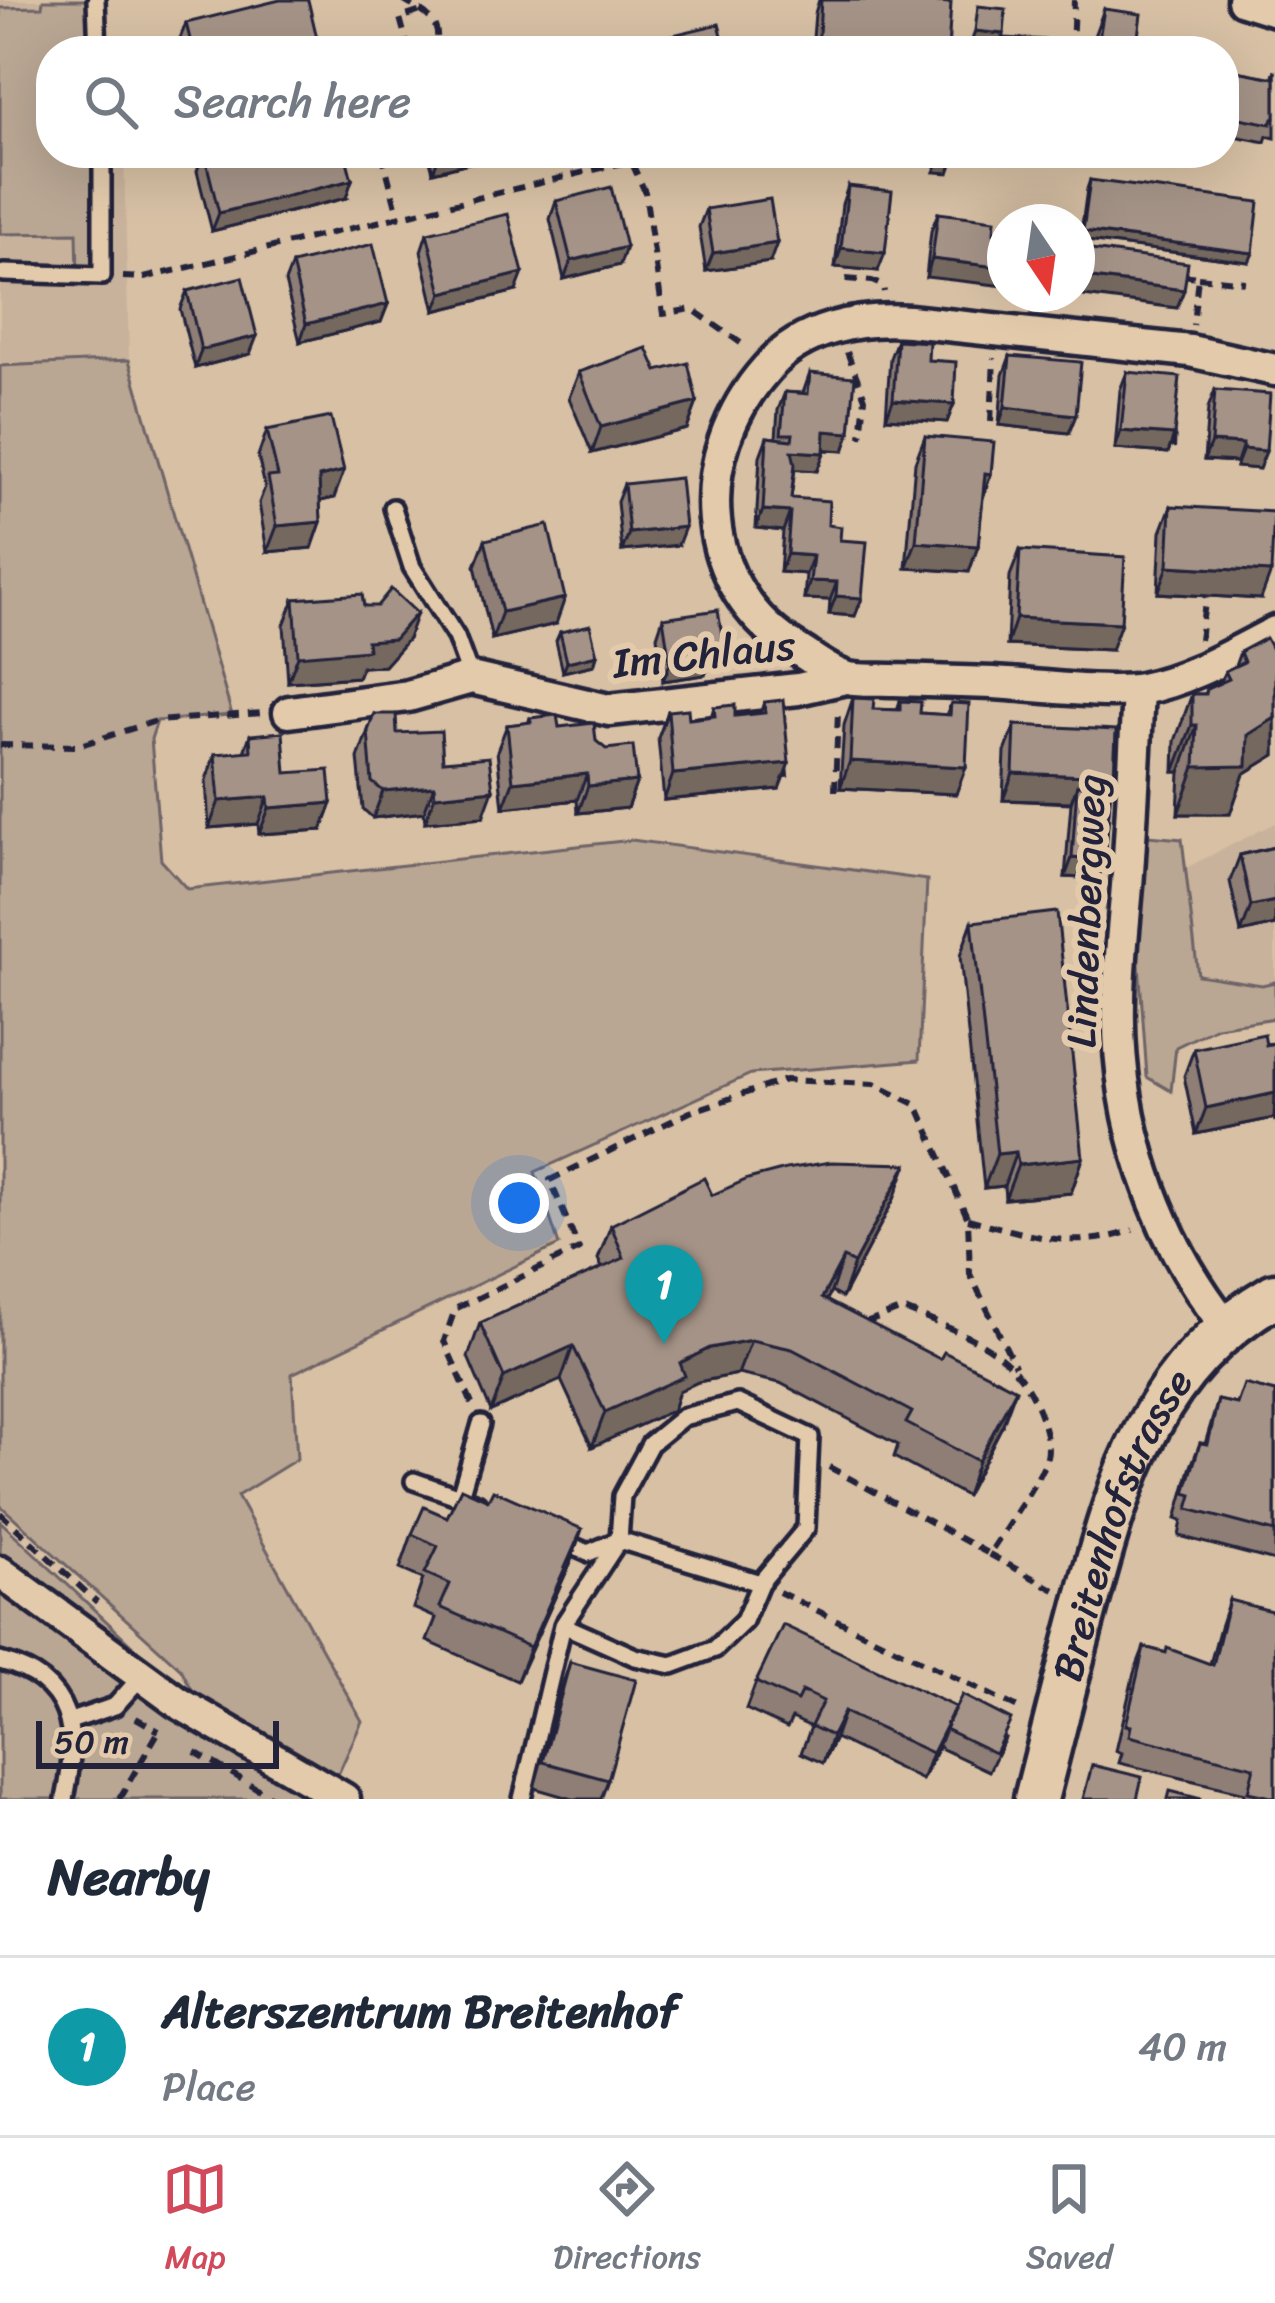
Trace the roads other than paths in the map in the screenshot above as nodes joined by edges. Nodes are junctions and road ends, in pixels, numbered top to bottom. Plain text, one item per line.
1 (96, 0) edge
2 (1243, 0) edge
3 (1275, 10) edge
4 (97, 36) edge
5 (102, 168) edge
6 (4, 273) dead end
7 (1275, 370) edge
8 (393, 508) dead end
9 (1275, 632) edge
10 (471, 677) junction
11 (846, 678) junction
12 (1138, 690) junction
13 (289, 712) road end
14 (1275, 1295) edge
15 (1227, 1327) junction
16 (481, 1424) road end
17 (414, 1481) dead end
18 (460, 1496) junction
19 (503, 1515) edge
20 (546, 1534) edge
21 (619, 1540) junction
22 (0, 1572) edge
23 (760, 1583) junction
24 (562, 1624) junction
25 (0, 1661) edge
26 (141, 1677) junction
27 (70, 1721) junction
28 (65, 1799) edge
29 (344, 1799) edge
30 (522, 1799) edge
31 (1036, 1799) edge

1 - 4 lane
2 - 3 street
5 - 6 lane
7 - 11 street
8 - 10 lane
9 - 12 street
10 - 11 street, Im Chlaus
10 - 13 street
11 - 12 street
12 - 15 street, Lindenbergweg
14 - 15 street, Breitenhofstrasse
15 - 31 street, Breitenhofstrasse
16 - 18 lane
17 - 18 lane
18 - 19 lane
20 - 21 lane
21 - 23 lane
21 - 23 lane
21 - 24 lane
22 - 26 street
23 - 24 lane
24 - 30 lane
25 - 27 lane
26 - 27 lane
26 - 29 street
27 - 28 lane

